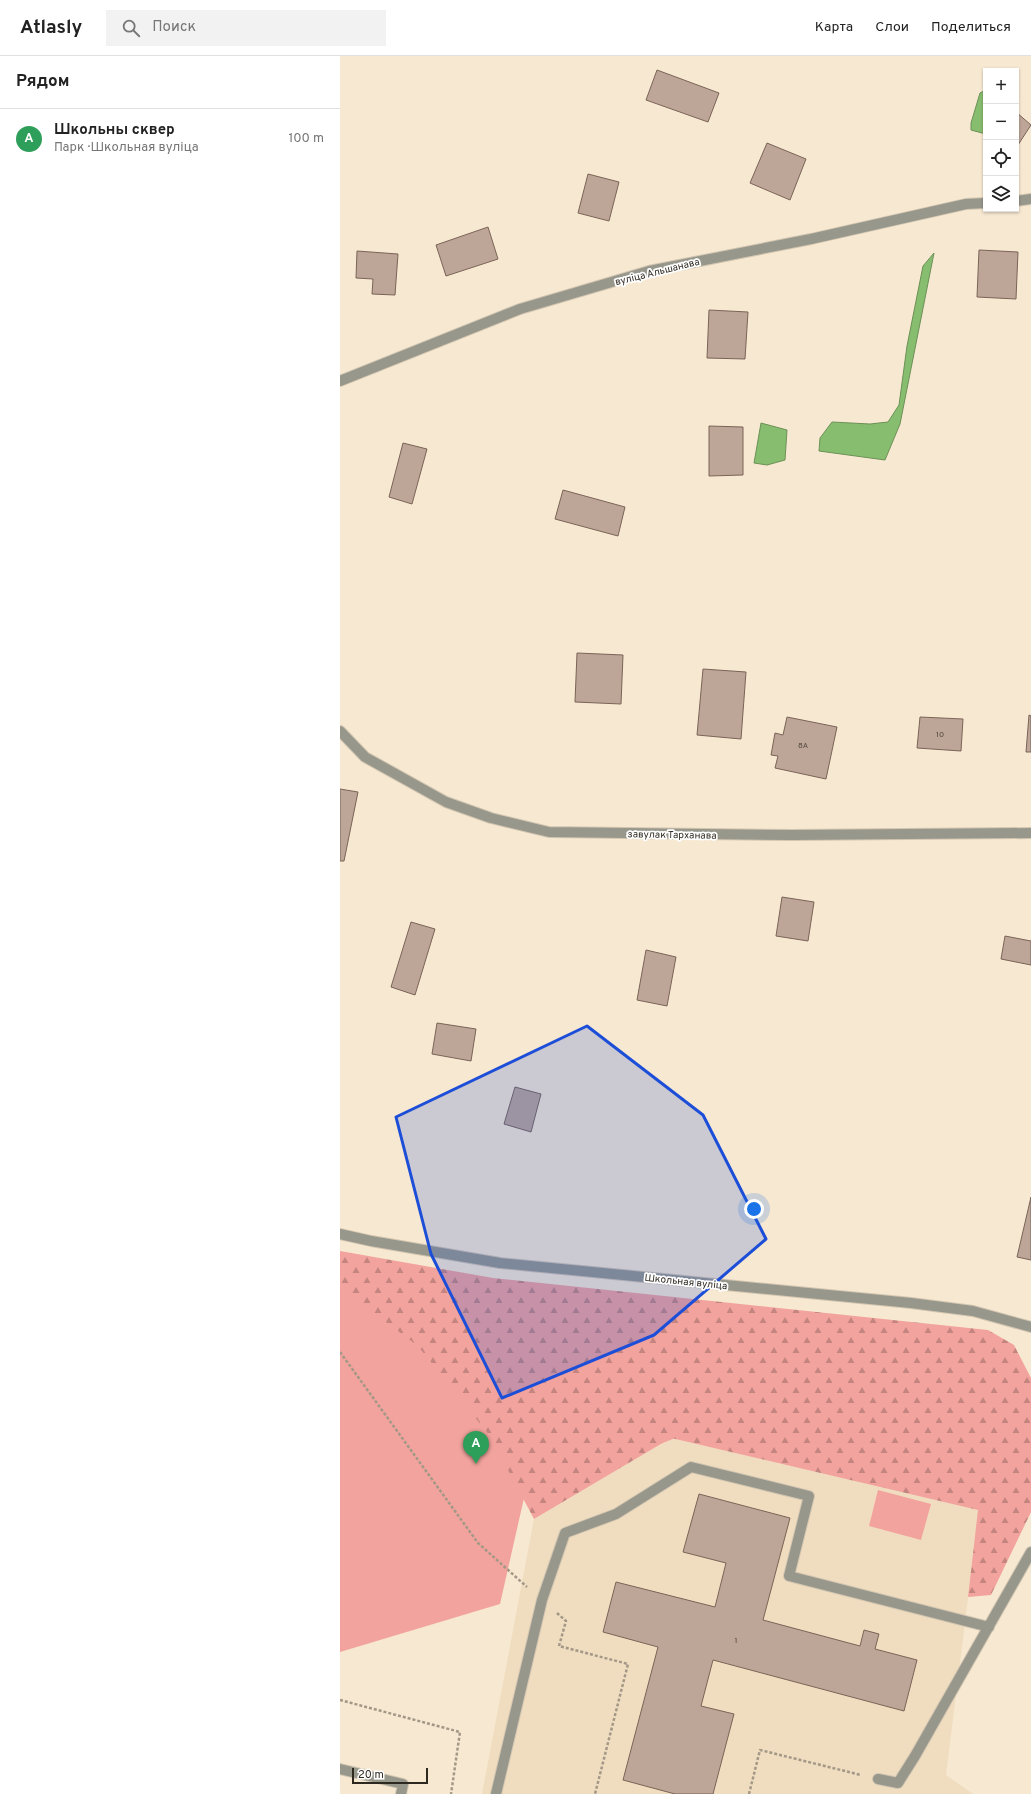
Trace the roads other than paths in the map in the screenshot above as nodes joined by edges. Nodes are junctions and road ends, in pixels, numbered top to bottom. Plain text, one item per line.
1 (1031, 199) edge
2 (1019, 200) edge
3 (983, 203) edge
4 (340, 382) edge
5 (340, 731) edge
6 (1031, 833) edge
7 (340, 1234) edge
8 (1031, 1327) edge
9 (1031, 1552) edge
10 (988, 1627) junction
11 (340, 1770) edge
12 (878, 1779) road end
13 (401, 1794) edge
14 (496, 1794) edge

1 - 2 street
3 - 4 street, вуліца Альшанава
5 - 6 street, завулак Тарханава
7 - 8 street, Школьная вуліца
9 - 10 street
10 - 12 street
10 - 14 street
11 - 13 street

